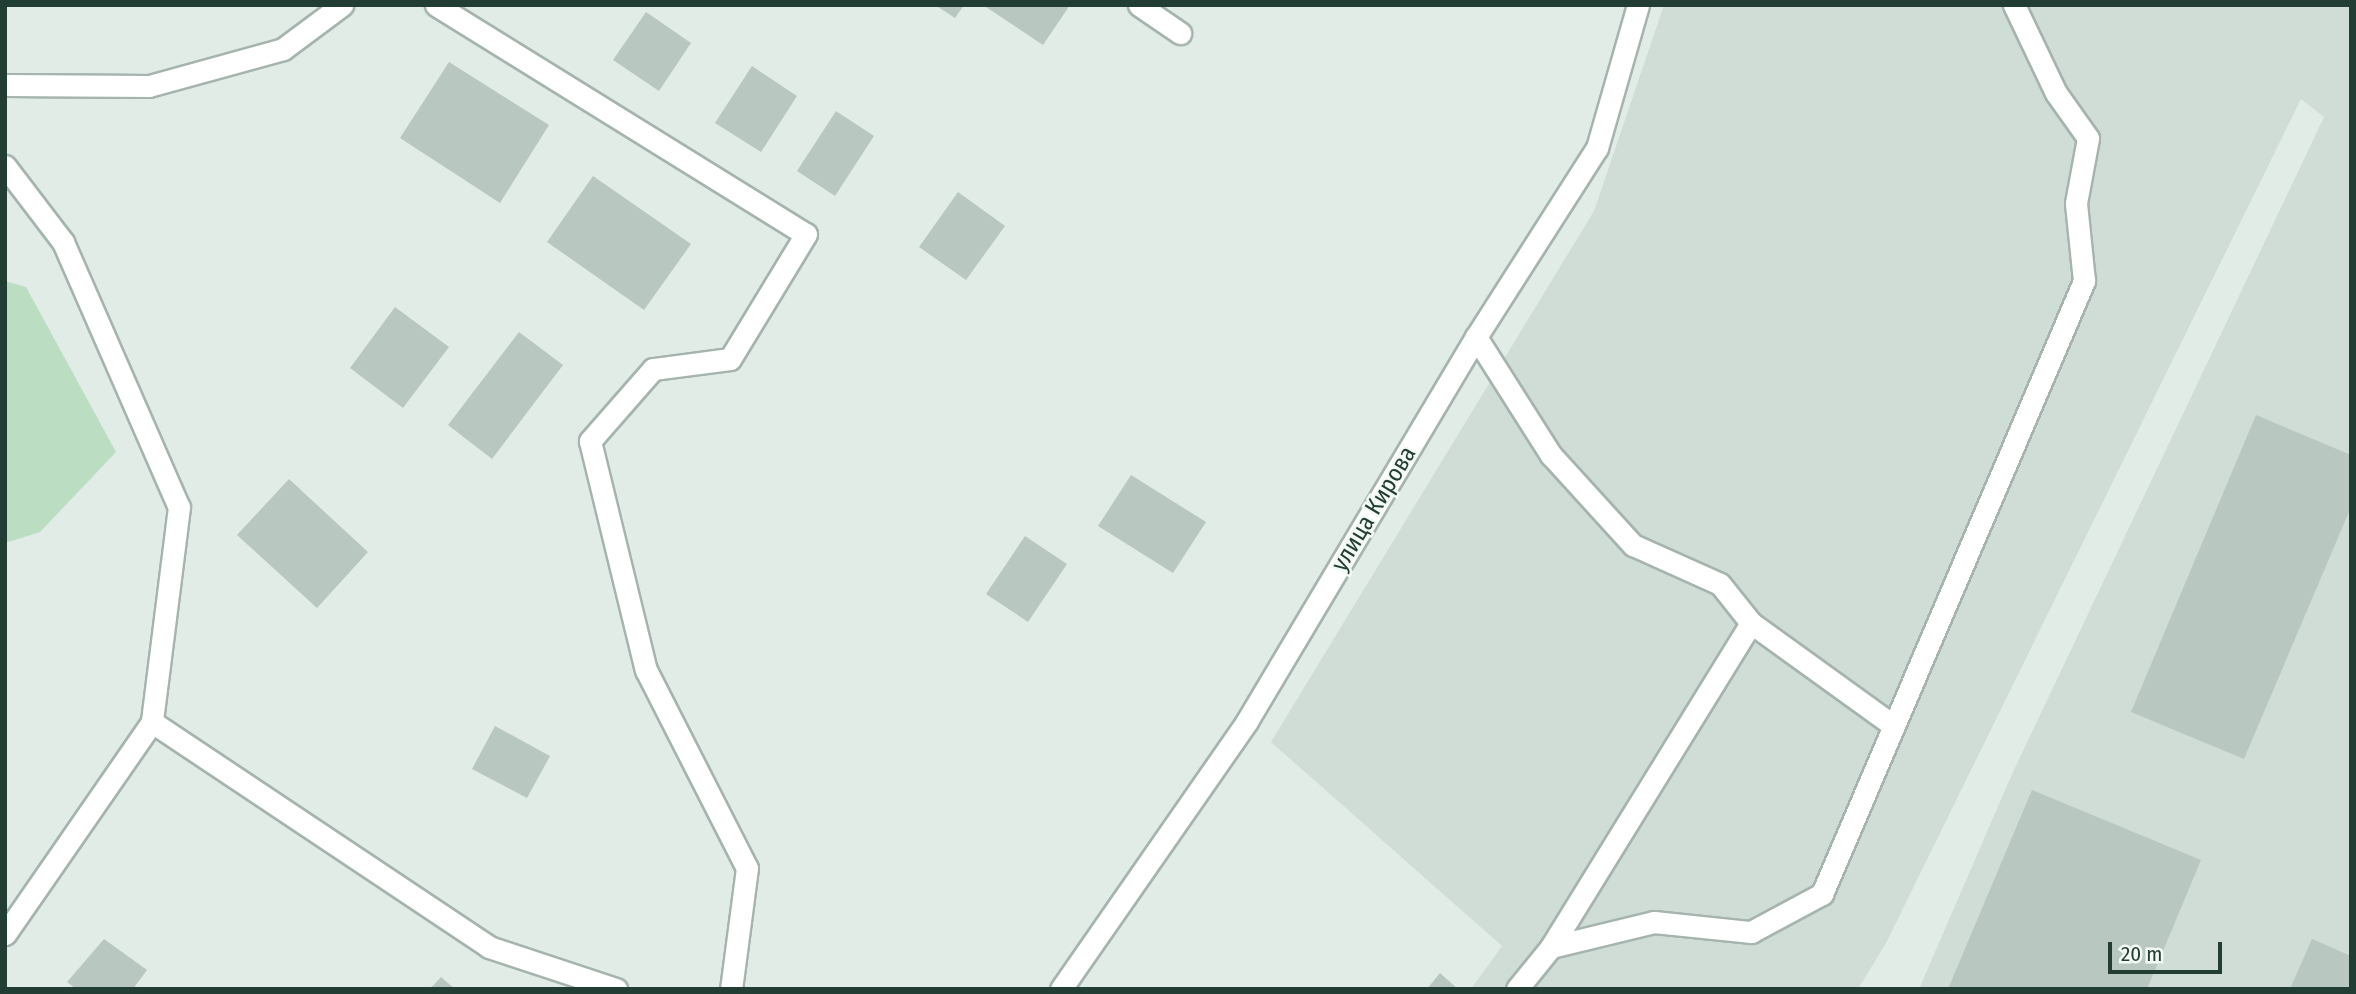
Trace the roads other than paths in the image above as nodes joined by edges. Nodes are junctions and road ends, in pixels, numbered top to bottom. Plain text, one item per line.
1 (342, 5) edge
2 (436, 5) edge
3 (1139, 5) edge
4 (1638, 5) edge
5 (2014, 5) edge
6 (1180, 33) dead end
7 (5, 85) edge
8 (5, 166) edge
9 (1476, 337) junction
10 (1751, 623) junction
11 (152, 722) junction
12 (1894, 726) junction
13 (5, 934) edge
14 (1551, 947) junction
15 (616, 989) edge
16 (731, 989) edge
17 (1061, 989) edge
18 (1517, 989) edge

1 - 7 street
2 - 16 street
3 - 6 street
4 - 9 street, улица Кирова
5 - 12 street
8 - 11 street
9 - 10 street
9 - 17 street, улица Кирова
10 - 12 street
10 - 14 street
11 - 13 street
11 - 15 street
12 - 14 street
14 - 18 street

